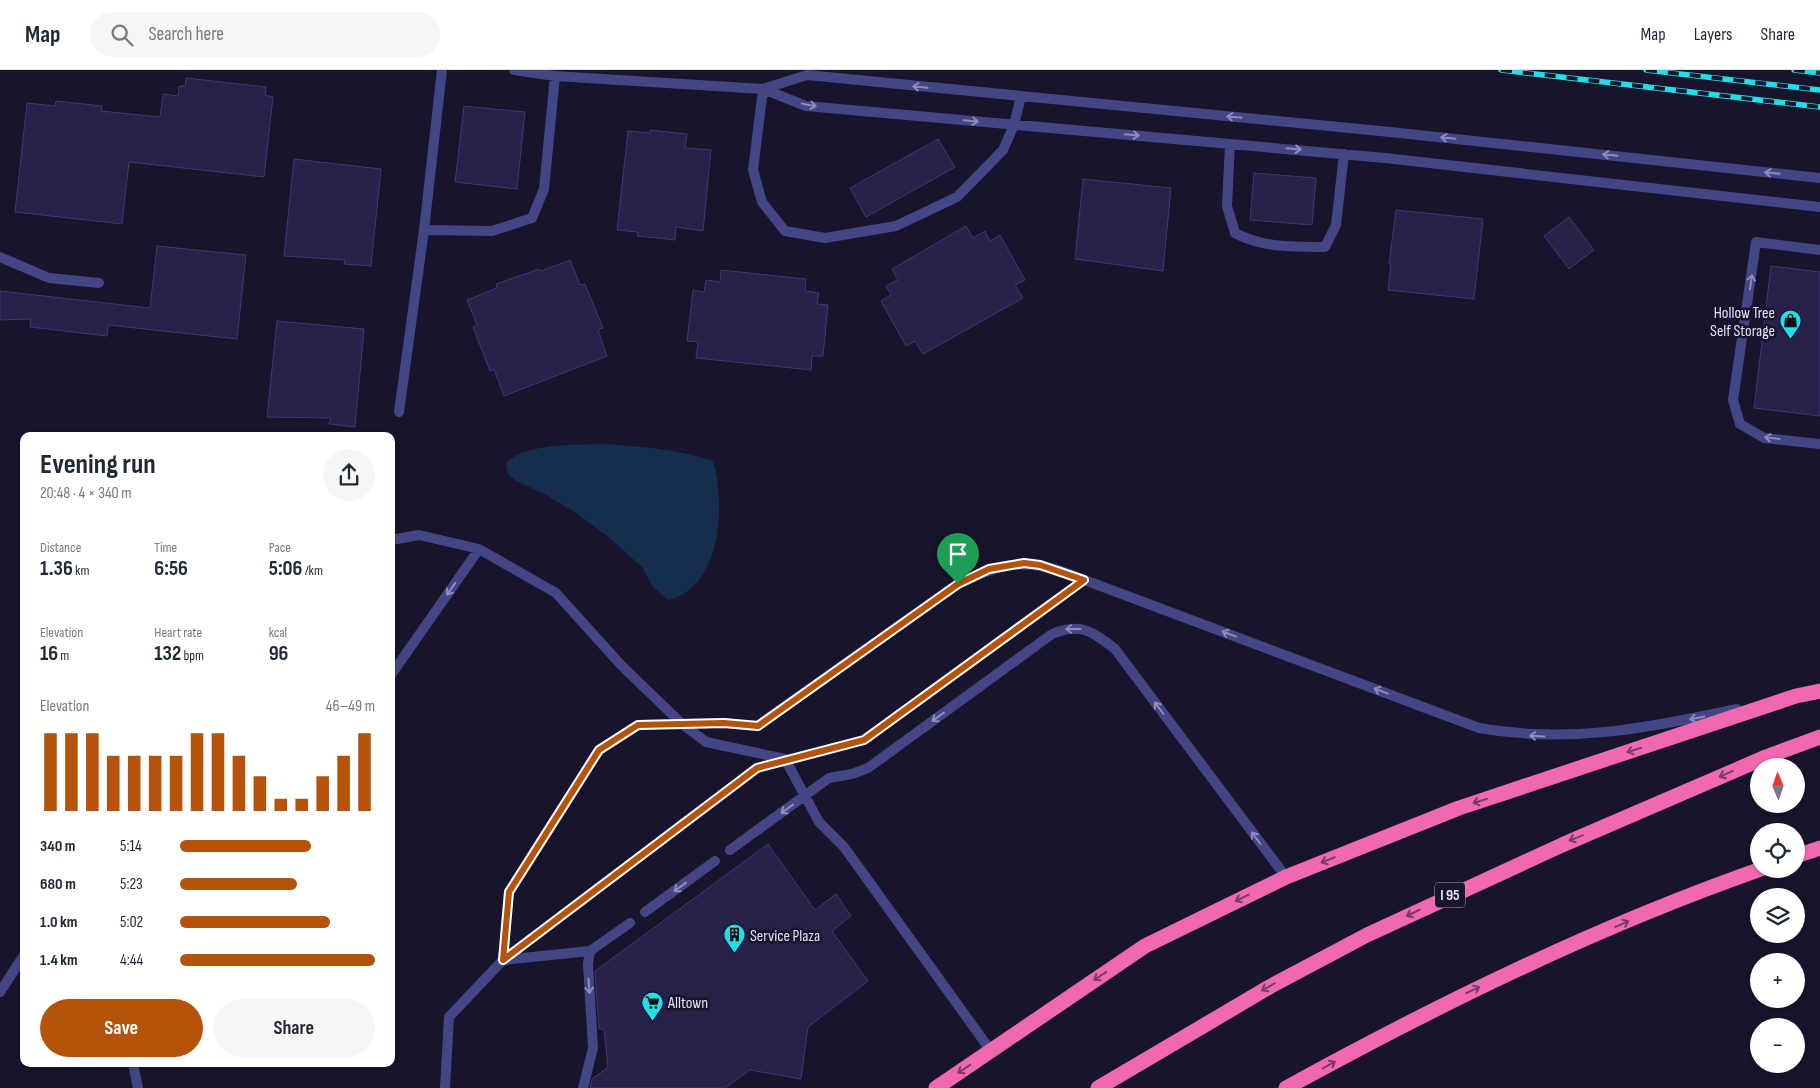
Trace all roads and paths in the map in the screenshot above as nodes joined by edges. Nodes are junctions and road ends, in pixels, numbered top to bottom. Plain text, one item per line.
1 (442, 70) edge
2 (514, 70) edge
3 (555, 76) junction
4 (763, 89) junction
5 (1021, 96) junction
6 (1014, 125) junction
7 (1230, 144) junction
8 (1344, 154) junction
9 (1820, 178) edge
10 (1820, 206) edge
11 (424, 230) junction
12 (1820, 250) edge
13 (0, 257) edge
14 (99, 283) dead end
15 (399, 412) dead end
16 (1820, 444) edge
17 (395, 539) edge
18 (479, 549) junction
19 (1084, 580) junction
20 (395, 669) edge
21 (1820, 691) edge
22 (1796, 696) junction
23 (681, 723) junction
24 (1820, 737) edge
25 (785, 759) junction
26 (805, 796) junction
27 (1820, 848) edge
28 (730, 850) dead end
29 (1805, 853) edge
30 (715, 861) dead end
31 (1750, 873) edge
32 (1286, 877) junction
33 (645, 912) dead end
34 (630, 923) dead end
35 (590, 952) junction
36 (503, 960) junction
37 (20, 961) edge
38 (0, 992) edge
39 (991, 1051) junction
40 (134, 1067) edge
41 (138, 1088) edge
42 (445, 1088) edge
43 (583, 1088) edge
44 (936, 1088) edge
45 (1098, 1088) edge
46 (1286, 1088) edge

1 - 11 lane
2 - 3 lane
3 - 4 lane
3 - 11 lane
5 -> 4 lane
4 -> 6 lane
4 - 6 lane
5 - 6 lane
9 -> 5 lane
6 -> 7 lane
7 -> 8 lane
7 - 8 lane
8 - 10 lane
11 - 15 lane
16 -> 12 lane
13 - 14 lane
17 - 18 lane
18 -> 20 lane
18 - 23 lane
22 -> 19 lane
19 - 23 lane
19 - 25 lane
21 - 22 highway
22 -> 32 highway
23 - 25 lane
23 - 36 lane
24 -> 45 highway, I 95
25 - 26 lane
25 - 36 lane
26 -> 28 lane
32 -> 26 lane
26 - 39 lane
27 - 29 highway
30 -> 33 lane
46 -> 31 highway
32 -> 39 highway
34 - 35 lane
35 - 36 lane
35 -> 43 lane
36 - 42 lane
37 - 38 lane
39 -> 44 highway
40 - 41 lane

